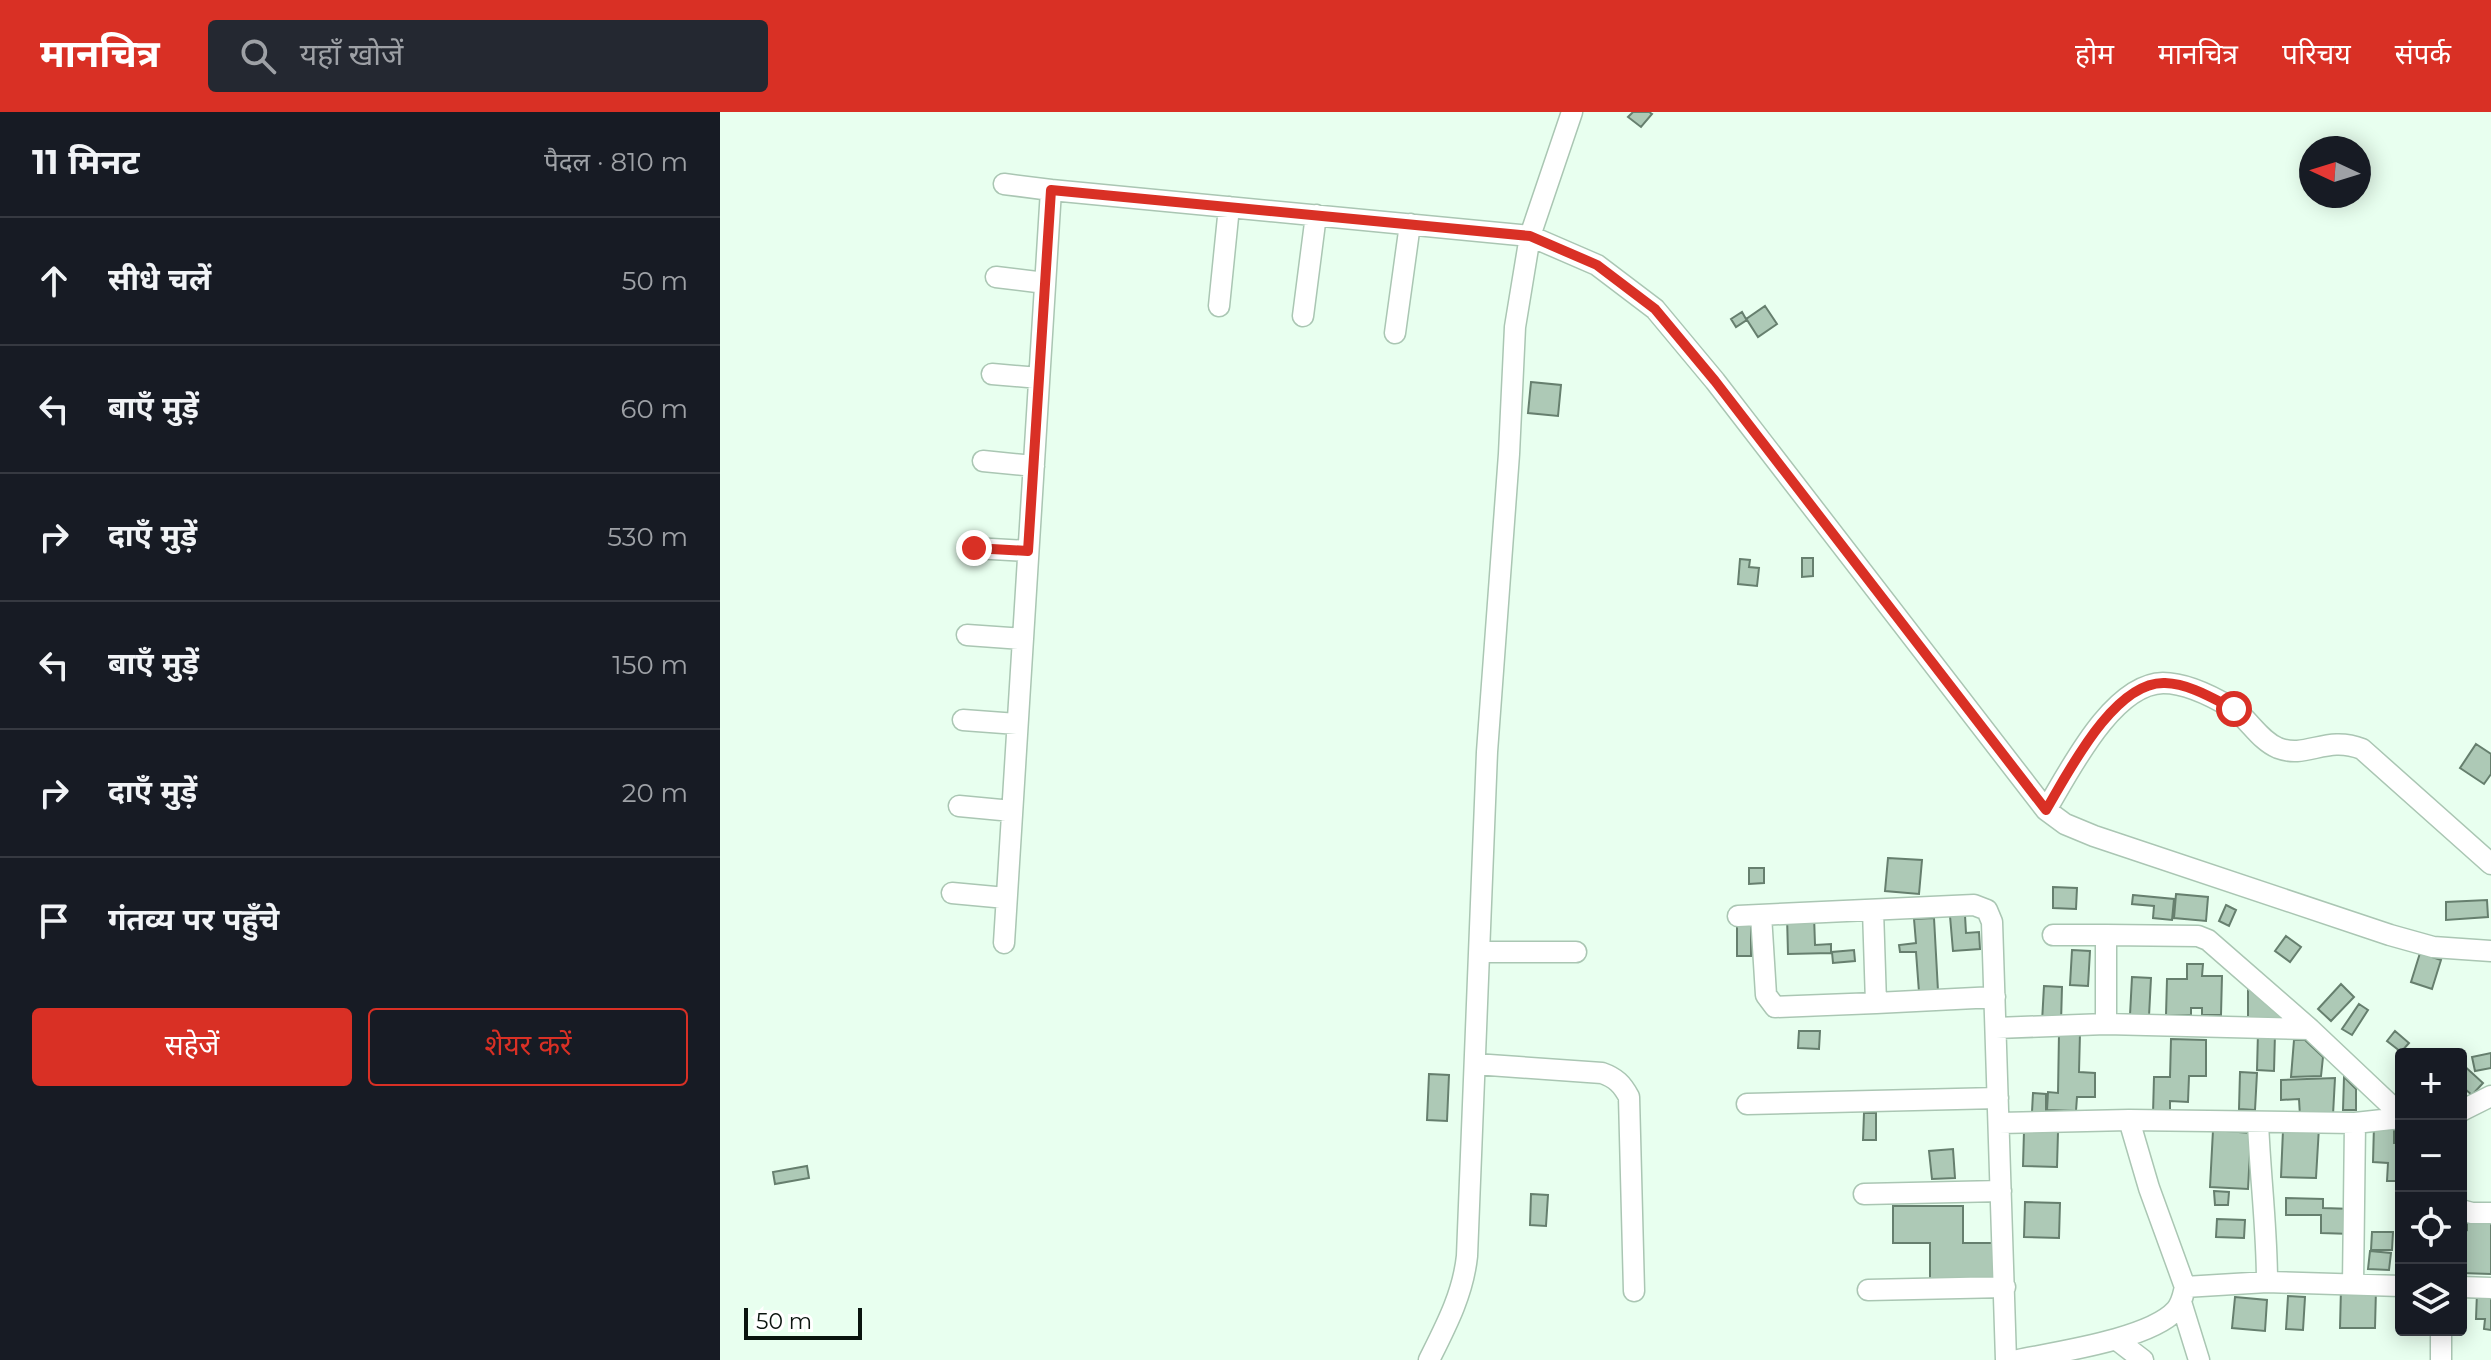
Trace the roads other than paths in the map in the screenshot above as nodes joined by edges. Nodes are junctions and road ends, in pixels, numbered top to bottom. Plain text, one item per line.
1 (1568, 113) edge
2 (1004, 184) dead end
3 (1051, 190) junction
4 (1229, 207) junction
5 (1316, 215) junction
6 (1410, 224) junction
7 (1530, 236) junction
8 (996, 277) dead end
9 (1045, 283) junction
10 (1219, 306) dead end
11 (1303, 316) dead end
12 (1395, 333) dead end
13 (992, 374) dead end
14 (1039, 378) junction
15 (983, 461) dead end
16 (1034, 466) junction
17 (974, 548) dead end
18 (1028, 551) junction
19 (967, 635) dead end
20 (1023, 639) junction
21 (963, 720) dead end
22 (1017, 724) junction
23 (959, 806) dead end
24 (2046, 810) junction
25 (1012, 811) junction
26 (2491, 864) edge
27 (952, 893) dead end
28 (1006, 898) junction
29 (1873, 910) junction
30 (1761, 915) junction
31 (1738, 916) dead end
32 (2053, 935) dead end
33 (2106, 935) junction
34 (1004, 943) dead end
35 (2491, 951) edge
36 (1481, 952) junction
37 (1576, 952) dead end
38 (1995, 997) junction
39 (1876, 1003) junction
40 (2106, 1024) junction
41 (1996, 1028) junction
42 (2310, 1029) junction
43 (1475, 1064) junction
44 (2491, 1096) edge
45 (1998, 1098) junction
46 (1747, 1104) dead end
47 (2467, 1108) edge
48 (2395, 1111) edge
49 (2395, 1118) edge
50 (2129, 1120) junction
51 (2258, 1122) junction
52 (1999, 1123) junction
53 (2355, 1123) junction
54 (2001, 1191) junction
55 (1864, 1194) dead end
56 (2467, 1212) edge
57 (2491, 1213) edge
58 (2267, 1282) junction
59 (2353, 1285) junction
60 (2395, 1286) edge
61 (2005, 1287) junction
62 (2467, 1287) edge
63 (2491, 1288) edge
64 (1868, 1290) dead end
65 (1634, 1291) dead end
66 (2183, 1294) junction
67 (2441, 1336) edge
68 (2117, 1340) junction
69 (1429, 1360) edge
70 (2006, 1360) edge
71 (2018, 1360) edge
72 (2143, 1360) edge
73 (2199, 1360) edge
74 (2441, 1360) edge

1 - 7 street
2 - 3 street
3 - 4 street
3 - 9 street
4 - 5 street
4 - 10 street
5 - 6 street
5 - 11 street
6 - 7 street
6 - 12 street
7 - 24 street
7 - 36 street
8 - 9 street
9 - 14 street
13 - 14 street
14 - 16 street
15 - 16 street
16 - 18 street
17 - 18 street
18 - 20 street
19 - 20 street
20 - 22 street
21 - 22 street
22 - 25 street
23 - 25 street
24 - 26 street
24 - 35 street
25 - 28 street
27 - 28 street
28 - 34 street
29 - 30 street
29 - 38 street
29 - 39 street
30 - 31 street
30 - 39 street
32 - 33 street
33 - 40 street
33 - 42 street
36 - 37 street
36 - 43 street
38 - 39 street
38 - 41 street
40 - 41 street
40 - 42 street
41 - 45 street
42 - 48 street
43 - 65 street
43 - 69 street
44 - 47 street
45 - 46 street
45 - 52 street
49 - 53 street
50 - 51 street
50 - 52 street
50 - 66 street
51 - 53 street
51 - 58 street
52 - 54 street
53 - 59 street
54 - 55 street
54 - 61 street
56 - 57 street
58 - 59 street
58 - 66 street
59 - 60 street
61 - 64 street
61 - 70 street
62 - 63 street
66 - 68 street
66 - 73 street
67 - 74 street
68 - 71 street
68 - 72 street

